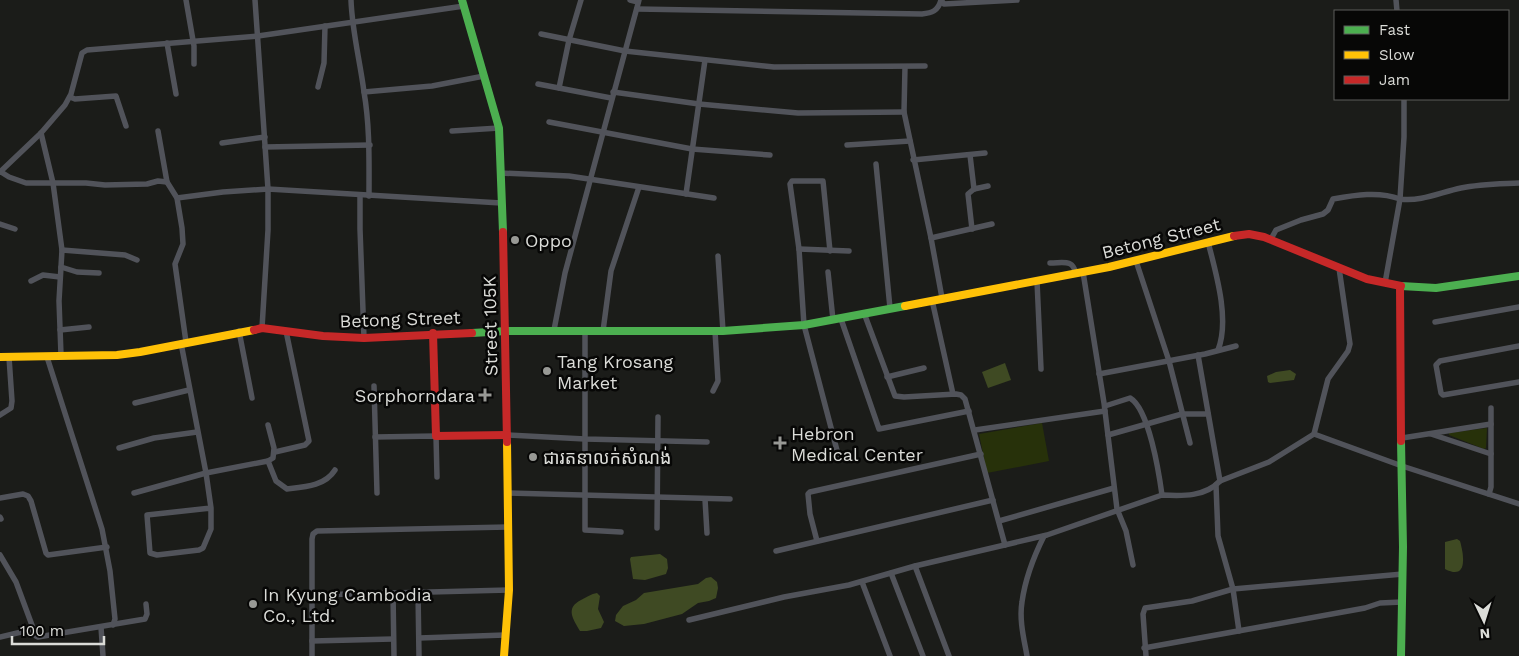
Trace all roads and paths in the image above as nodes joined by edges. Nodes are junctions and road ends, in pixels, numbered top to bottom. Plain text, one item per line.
1 (186, 0) edge
2 (255, 0) edge
3 (351, 0) edge
4 (581, 0) edge
5 (630, 0) edge
6 (941, 0) edge
7 (1018, 0) edge
8 (638, 1) edge
9 (463, 3) edge
10 (637, 9) junction
11 (352, 22) junction
12 (325, 26) junction
13 (541, 34) dead end
14 (258, 36) junction
15 (569, 40) junction
16 (193, 41) junction
17 (167, 43) junction
18 (625, 51) junction
19 (705, 60) junction
20 (194, 64) dead end
21 (925, 66) dead end
22 (905, 67) junction
23 (484, 76) junction
24 (538, 84) dead end
25 (318, 87) dead end
26 (559, 88) junction
27 (364, 92) junction
28 (176, 94) dead end
29 (612, 95) junction
30 (70, 97) junction
31 (1404, 100) edge
32 (699, 104) junction
33 (904, 112) junction
34 (549, 122) dead end
35 (126, 126) dead end
36 (499, 128) junction
37 (158, 131) dead end
38 (452, 132) dead end
39 (41, 133) junction
40 (603, 133) junction
41 (265, 136) junction
42 (910, 141) junction
43 (222, 143) dead end
44 (370, 145) junction
45 (847, 145) dead end
46 (265, 146) junction
47 (692, 149) junction
48 (985, 153) dead end
49 (770, 155) dead end
50 (970, 155) junction
51 (913, 160) junction
52 (876, 164) dead end
53 (0, 172) edge
54 (500, 173) junction
55 (591, 179) junction
56 (53, 182) junction
57 (167, 182) junction
58 (1519, 183) edge
59 (988, 186) dead end
60 (639, 187) junction
61 (268, 189) junction
62 (974, 189) junction
63 (686, 194) junction
64 (360, 195) junction
65 (368, 196) junction
66 (177, 198) junction
67 (714, 198) dead end
68 (1400, 198) junction
69 (501, 203) junction
70 (0, 224) edge
71 (992, 224) dead end
72 (15, 229) dead end
73 (972, 229) junction
74 (931, 238) junction
75 (1270, 239) junction
76 (1208, 242) junction
77 (799, 249) junction
78 (62, 250) junction
79 (830, 251) junction
80 (849, 251) dead end
81 (718, 256) dead end
82 (137, 260) dead end
83 (1136, 260) junction
84 (1050, 263) dead end
85 (60, 267) junction
86 (1339, 268) junction
87 (99, 272) dead end
88 (828, 272) dead end
89 (1080, 273) junction
90 (1519, 276) edge
91 (60, 277) junction
92 (31, 281) dead end
93 (1038, 281) junction
94 (1385, 283) junction
95 (1400, 286) junction
96 (942, 298) junction
97 (932, 300) junction
98 (1519, 307) edge
99 (890, 308) junction
100 (864, 314) junction
101 (837, 319) junction
102 (1435, 322) dead end
103 (804, 325) junction
104 (89, 327) dead end
105 (262, 328) junction
106 (60, 330) junction
107 (506, 330) junction
108 (554, 330) junction
109 (239, 331) junction
110 (286, 331) junction
111 (585, 331) junction
112 (603, 331) junction
113 (719, 331) junction
114 (434, 333) junction
115 (364, 338) junction
116 (183, 342) junction
117 (1236, 346) dead end
118 (1519, 346) edge
119 (1218, 350) junction
120 (61, 355) junction
121 (1198, 356) junction
122 (9, 357) junction
123 (47, 357) junction
124 (0, 358) edge
125 (1169, 361) junction
126 (924, 368) dead end
127 (1041, 370) dead end
128 (1099, 374) junction
129 (887, 377) junction
130 (1519, 382) edge
131 (374, 386) dead end
132 (189, 390) junction
133 (713, 391) dead end
134 (953, 394) junction
135 (252, 398) dead end
136 (135, 403) dead end
137 (1490, 408) dead end
138 (1105, 409) junction
139 (969, 411) junction
140 (1182, 414) junction
141 (1208, 414) junction
142 (0, 416) edge
143 (658, 417) dead end
144 (1147, 424) junction
145 (1491, 424) junction
146 (268, 426) dead end
147 (975, 430) junction
148 (197, 432) junction
149 (1429, 433) junction
150 (1314, 434) junction
151 (507, 435) junction
152 (1108, 435) junction
153 (436, 436) junction
154 (375, 437) junction
155 (1402, 438) junction
156 (585, 439) junction
157 (658, 441) junction
158 (707, 442) dead end
159 (1190, 443) dead end
160 (119, 448) dead end
161 (275, 452) junction
162 (981, 454) junction
163 (1491, 454) junction
164 (839, 458) dead end
165 (268, 461) junction
166 (1402, 466) junction
167 (335, 470) dead end
168 (206, 473) junction
169 (437, 477) dead end
170 (1218, 483) junction
171 (1114, 488) junction
172 (134, 493) dead end
173 (377, 493) dead end
174 (508, 493) junction
175 (584, 494) junction
176 (1489, 494) junction
177 (1162, 495) junction
178 (657, 497) junction
179 (0, 498) edge
180 (705, 499) junction
181 (730, 499) dead end
182 (993, 500) junction
183 (1519, 504) edge
184 (211, 508) junction
185 (1117, 510) junction
186 (998, 520) junction
187 (508, 527) junction
188 (658, 528) dead end
189 (622, 532) dead end
190 (707, 533) dead end
191 (1044, 536) junction
192 (817, 541) junction
193 (1005, 544) junction
194 (107, 547) junction
195 (776, 551) dead end
196 (0, 555) edge
197 (1133, 565) dead end
198 (915, 566) junction
199 (891, 573) junction
200 (1403, 574) junction
201 (862, 582) junction
202 (1233, 589) junction
203 (509, 590) junction
204 (418, 592) junction
205 (393, 593) junction
206 (312, 595) junction
207 (1402, 602) junction
208 (146, 604) dead end
209 (689, 620) dead end
210 (113, 625) junction
211 (101, 627) junction
212 (34, 629) junction
213 (1239, 631) junction
214 (505, 635) junction
215 (0, 637) edge
216 (419, 638) junction
217 (393, 639) junction
218 (312, 641) junction
219 (1144, 648) junction
220 (103, 656) edge
221 (312, 656) edge
222 (394, 656) edge
223 (419, 656) edge
224 (504, 656) edge
225 (890, 656) edge
226 (923, 656) edge
227 (950, 656) edge
228 (1027, 656) edge
229 (1146, 656) edge
230 (1401, 656) edge

1 - 16 street
2 - 14 street
3 - 11 street
4 - 15 street
5 - 8 street
6 - 7 street
6 - 10 street
8 - 10 street
9 - 11 street
9 - 23 street, Street 105K
10 - 18 street
11 - 12 street
11 - 27 street
12 - 14 street
12 - 25 street
13 - 15 street
14 - 16 street
14 - 41 street
15 - 18 street
15 - 26 street
16 - 17 street
16 - 20 street
17 - 28 street
17 - 30 street
18 - 19 street
18 - 29 street
19 - 22 street
19 - 32 street
21 - 22 street
22 - 33 street
23 - 27 street
23 - 36 street, Street 105K
24 - 26 street
26 - 29 street
27 - 44 street
29 - 32 street
29 - 40 street
30 - 35 street
30 - 39 street
31 - 68 street
32 - 33 street
32 - 47 street
33 - 42 street
34 - 40 street
36 - 38 street
36 - 54 street, Street 105K
37 - 57 street
39 - 53 street
39 - 56 street
40 - 47 street
40 - 55 street
41 - 43 street
41 - 46 street
42 - 45 street
42 - 51 street
44 - 46 street
44 - 65 street
46 - 61 street
47 - 49 street
47 - 63 street
48 - 50 street
50 - 51 street
50 - 62 street
51 - 74 street
52 - 99 street
53 - 56 street
54 - 55 street
54 - 69 street, Street 105K
55 - 60 street
55 - 108 street
56 - 57 street
56 - 78 street
57 - 66 street
58 - 68 street
59 - 62 street
60 - 63 street
60 - 112 street
61 - 64 street
61 - 66 street
61 - 105 street
62 - 73 street
63 - 67 street
64 - 65 street
64 - 115 street
65 - 69 street
66 - 116 street
68 - 75 street
68 - 94 street
69 - 107 street, Street 105K
70 - 72 street
71 - 73 street
73 - 74 street
74 - 96 street
75 - 76 street, Betong Street
75 - 86 street, Betong Street
76 - 83 street, Betong Street
76 - 119 street
77 - 79 street
77 - 79 street
77 - 103 street
78 - 82 street
78 - 85 street
79 - 80 street
81 - 113 street
83 - 89 street, Betong Street
83 - 125 street
84 - 89 street
85 - 87 street
85 - 91 street
86 - 94 street, Betong Street
86 - 150 street
88 - 101 street
89 - 93 street, Betong Street
89 - 128 street
90 - 95 street, Betong Street
91 - 92 street
91 - 106 street
93 - 96 street, Betong Street
93 - 127 street
94 - 95 street, Betong Street
95 - 155 street
96 - 97 street, Betong Street
97 - 99 street, Betong Street
97 - 134 street
98 - 102 street
99 - 100 street, Betong Street
100 - 101 street, Betong Street
100 - 129 street
101 - 103 street, Betong Street
101 - 139 street
103 - 113 street, Betong Street
103 - 164 street
104 - 106 street
105 - 109 street, Betong Street
105 - 110 street, Betong Street
106 - 120 street
107 - 108 street, Betong Street
107 - 114 street, Betong Street
107 - 151 street, Street 105K
108 - 111 street, Betong Street
109 - 116 street, Betong Street
109 - 135 street
110 - 115 street, Betong Street
110 - 161 street
111 - 112 street, Betong Street
111 - 156 street
112 - 113 street, Betong Street
113 - 133 street
114 - 115 street, Betong Street
114 - 153 street
116 - 120 street, Betong Street
116 - 132 street
117 - 119 street
118 - 130 street
119 - 121 street
120 - 123 street, Betong Street
121 - 125 street
121 - 141 street
122 - 123 street, Betong Street
122 - 124 street, Betong Street
122 - 142 street
123 - 194 street
125 - 128 street
125 - 140 street
126 - 129 street
128 - 138 street
129 - 134 street
131 - 154 street
132 - 136 street
132 - 148 street
134 - 139 street
137 - 145 street
138 - 144 street
138 - 147 street
138 - 152 street
139 - 147 street
140 - 141 street
140 - 144 street
140 - 159 street
141 - 170 street
143 - 157 street
144 - 152 street
144 - 177 street
145 - 149 street
145 - 163 street
146 - 161 street
147 - 162 street
148 - 160 street
148 - 168 street
149 - 155 street
149 - 163 street
150 - 166 street
150 - 170 street
151 - 153 street
151 - 156 street
151 - 174 street, Street 105K
152 - 171 street
153 - 154 street
153 - 169 street
154 - 173 street
155 - 166 street
156 - 157 street
156 - 175 street
157 - 158 street
157 - 178 street
161 - 165 street
162 - 182 street
162 - 192 street
163 - 176 street
165 - 167 street
165 - 168 street
166 - 176 street
166 - 200 street
168 - 172 street
168 - 184 street
170 - 177 street
170 - 202 street
171 - 185 street
171 - 186 street
174 - 175 street
174 - 187 street, Street 105K
175 - 178 street
175 - 189 street
176 - 183 street
177 - 185 street
178 - 180 street
178 - 188 street
179 - 194 street
180 - 181 street
180 - 190 street
182 - 186 street
182 - 192 street
184 - 184 street
185 - 191 street
185 - 197 street
186 - 193 street
187 - 203 street, Street 105K
187 - 206 street
191 - 193 street
191 - 228 street
192 - 195 street
193 - 198 street
194 - 210 street
196 - 212 street
198 - 199 street
198 - 227 street
199 - 201 street
199 - 226 street
200 - 202 street
200 - 207 street
201 - 209 street
201 - 225 street
202 - 213 street
202 - 219 street
203 - 204 street
203 - 214 street, Street 105K
204 - 205 street
204 - 216 street
205 - 206 street
205 - 217 street
206 - 218 street
207 - 213 street
207 - 230 street
208 - 210 street
210 - 211 street
211 - 212 street
211 - 220 street
212 - 215 street
213 - 219 street
214 - 216 street
214 - 224 street, Street 105K
216 - 223 street
217 - 218 street
217 - 222 street
218 - 221 street
219 - 229 street

